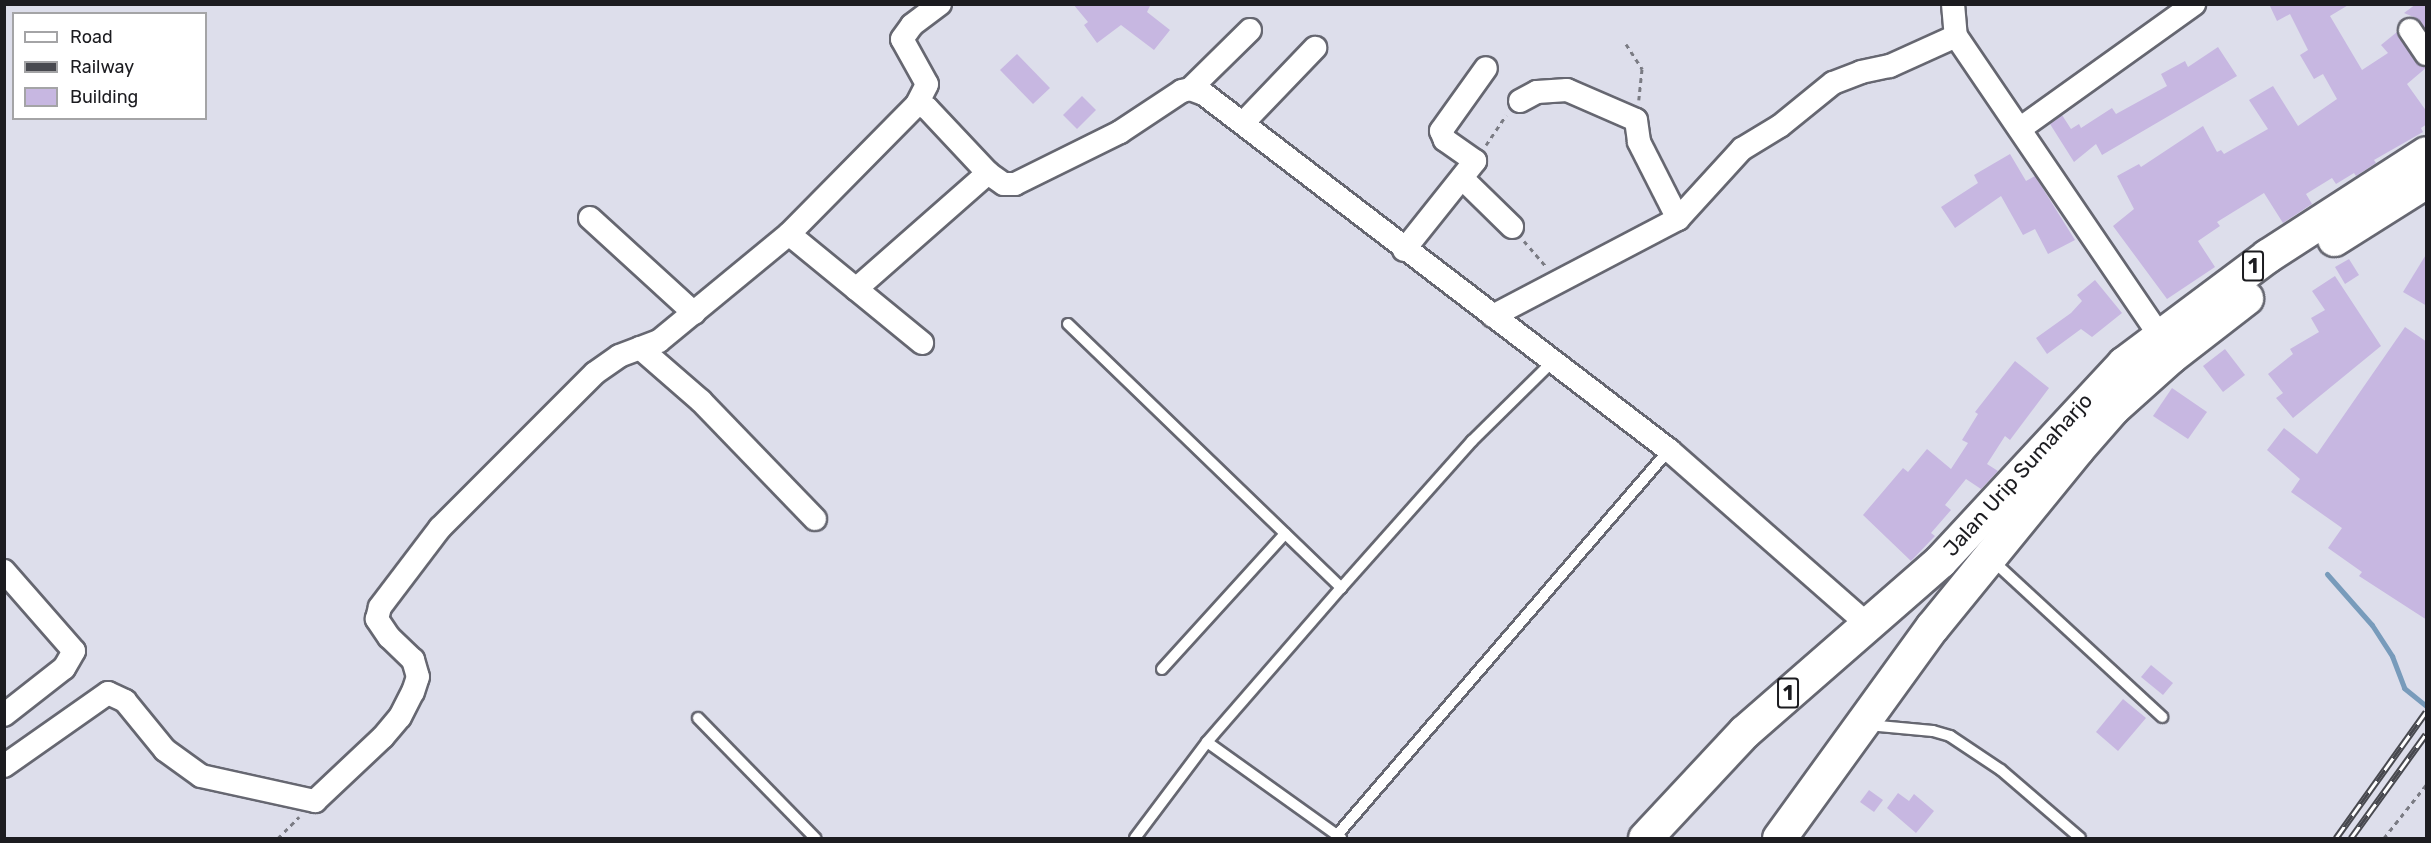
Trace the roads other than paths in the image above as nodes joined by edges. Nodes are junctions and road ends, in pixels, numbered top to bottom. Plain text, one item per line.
1 (940, 4) edge
2 (1953, 4) edge
3 (2194, 4) edge
4 (1250, 30) dead end
5 (2410, 30) dead end
6 (1956, 36) junction
7 (1315, 48) dead end
8 (2427, 54) edge
9 (1486, 68) dead end
10 (1190, 89) junction
11 (1520, 100) road end
12 (917, 104) junction
13 (1244, 122) junction
14 (2021, 128) junction
15 (2427, 153) edge
16 (1468, 170) junction
17 (988, 173) junction
18 (2427, 181) edge
19 (590, 218) dead end
20 (1678, 219) junction
21 (1512, 227) road end
22 (789, 234) junction
23 (1404, 250) junction
24 (856, 289) junction
25 (694, 313) junction
26 (1493, 316) junction
27 (1068, 324) dead end
28 (2158, 333) junction
29 (922, 343) dead end
30 (640, 348) junction
31 (1551, 362) junction
32 (2102, 401) junction
33 (2068, 440) junction
34 (1669, 450) junction
35 (815, 519) dead end
36 (1285, 534) junction
37 (1989, 556) junction
38 (4, 571) edge
39 (1341, 588) junction
40 (1867, 624) junction
41 (1162, 669) dead end
42 (8, 706) edge
43 (2162, 717) dead end
44 (698, 718) dead end
45 (1862, 725) junction
46 (1207, 742) junction
47 (4, 766) edge
48 (1678, 801) junction
49 (1340, 836) edge
50 (815, 838) edge
51 (1135, 838) edge
52 (1645, 838) edge
53 (1682, 838) edge
54 (1779, 838) edge
55 (2080, 838) edge

1 - 12 street
2 - 6 street
3 - 14 street
4 - 10 street
5 - 8 street
6 - 14 street
6 - 20 street
7 - 13 street
9 - 16 street
10 - 13 street
10 - 17 street
11 - 20 street
12 - 17 street
12 - 22 street
13 - 23 street
14 - 28 street
15 - 28 highway, Jalan Urip Sumaharjo / 1
16 - 21 street
16 - 23 street
17 - 24 street
18 - 32 highway, Jalan Urip Sumaharjo / 1
19 - 25 street
20 - 26 street
22 - 24 street
22 - 25 street
23 - 26 street
24 - 29 street
25 - 30 street
26 - 31 street
27 - 36 lane
28 - 32 highway, Jalan Urip Sumaharjo / 1
30 - 35 street
30 - 47 street
31 - 34 street
31 - 39 lane
32 - 33 highway, Jalan Urip Sumaharjo / 1
33 - 37 highway, Jalan Urip Sumaharjo / 1
33 - 40 highway, Jalan Urip Sumaharjo / 1
34 - 40 street
34 - 49 lane
36 - 39 lane
36 - 41 lane
37 - 43 lane
37 - 45 highway, Jalan Urip Sumaharjo / 1
38 - 42 street
39 - 46 lane
40 - 48 highway, Jalan Urip Sumaharjo / 1
44 - 50 lane
45 - 54 highway, Jalan Urip Sumaharjo / 1
45 - 55 lane
46 - 49 lane
46 - 51 lane
48 - 52 highway, Jalan Urip Sumaharjo / 1
48 - 53 highway

